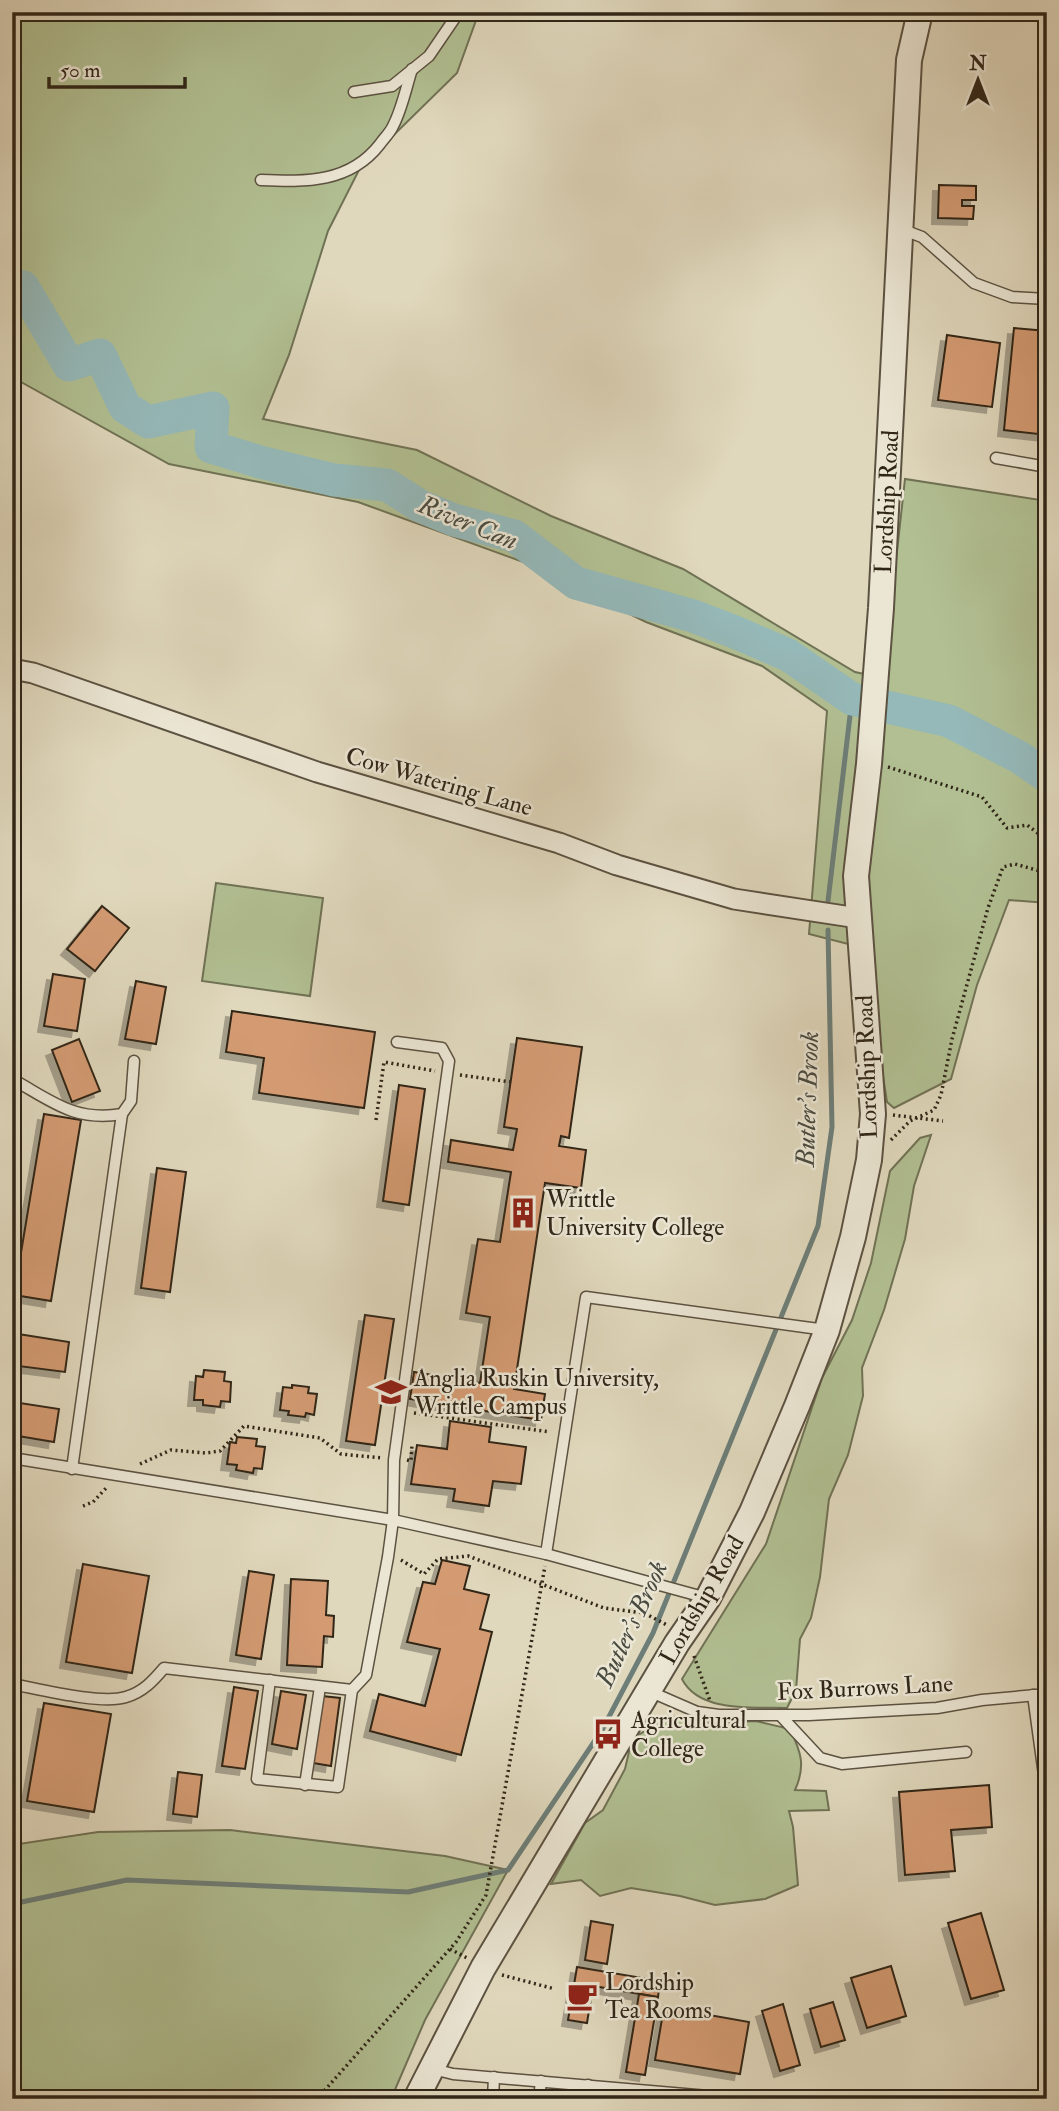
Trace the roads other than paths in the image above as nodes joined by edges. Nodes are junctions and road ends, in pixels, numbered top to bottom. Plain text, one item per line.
1 (459, 12) edge
2 (920, 12) edge
3 (412, 69) junction
4 (354, 92) dead end
5 (261, 180) dead end
6 (901, 229) junction
7 (1047, 299) edge
8 (996, 458) dead end
9 (1047, 467) edge
10 (12, 669) edge
11 (858, 918) junction
12 (397, 1042) dead end
13 (134, 1061) dead end
14 (12, 1079) edge
15 (122, 1114) junction
16 (827, 1330) junction
17 (12, 1458) edge
18 (72, 1469) junction
19 (393, 1520) junction
20 (546, 1554) junction
21 (708, 1598) junction
22 (270, 1680) junction
23 (12, 1684) edge
24 (320, 1688) junction
25 (352, 1690) junction
26 (649, 1690) junction
27 (1047, 1694) edge
28 (1033, 1695) junction
29 (780, 1715) junction
30 (966, 1752) dead end
31 (305, 1785) junction
32 (1047, 1797) edge
33 (432, 2068) junction
34 (495, 2077) junction
35 (541, 2081) junction
36 (588, 2085) junction
37 (416, 2099) edge
38 (493, 2099) edge
39 (539, 2099) edge
40 (586, 2099) edge
41 (743, 2099) edge

1 - 3 lane
2 - 6 street, Lordship Road
3 - 4 lane
3 - 5 lane
6 - 7 lane
6 - 11 street, Lordship Road
8 - 9 lane
10 - 11 street, Cow Watering Lane
11 - 16 street, Lordship Road
12 - 19 lane
13 - 15 lane
14 - 15 lane
15 - 18 lane
16 - 20 lane
16 - 21 street, Lordship Road
17 - 18 lane
18 - 19 lane
19 - 20 lane
19 - 25 lane
20 - 21 lane
21 - 26 street, Lordship Road
22 - 23 lane
22 - 24 lane
22 - 31 lane
24 - 25 lane
24 - 31 lane
25 - 31 lane
26 - 29 lane, Fox Burrows Lane
26 - 33 street, Lordship Road
27 - 28 lane, Fox Burrows Lane
28 - 29 lane, Fox Burrows Lane
28 - 32 lane
29 - 30 lane
33 - 34 lane
33 - 37 street, Lordship Road
34 - 35 lane
34 - 38 lane
35 - 36 lane
35 - 39 lane
36 - 40 lane
36 - 41 lane

